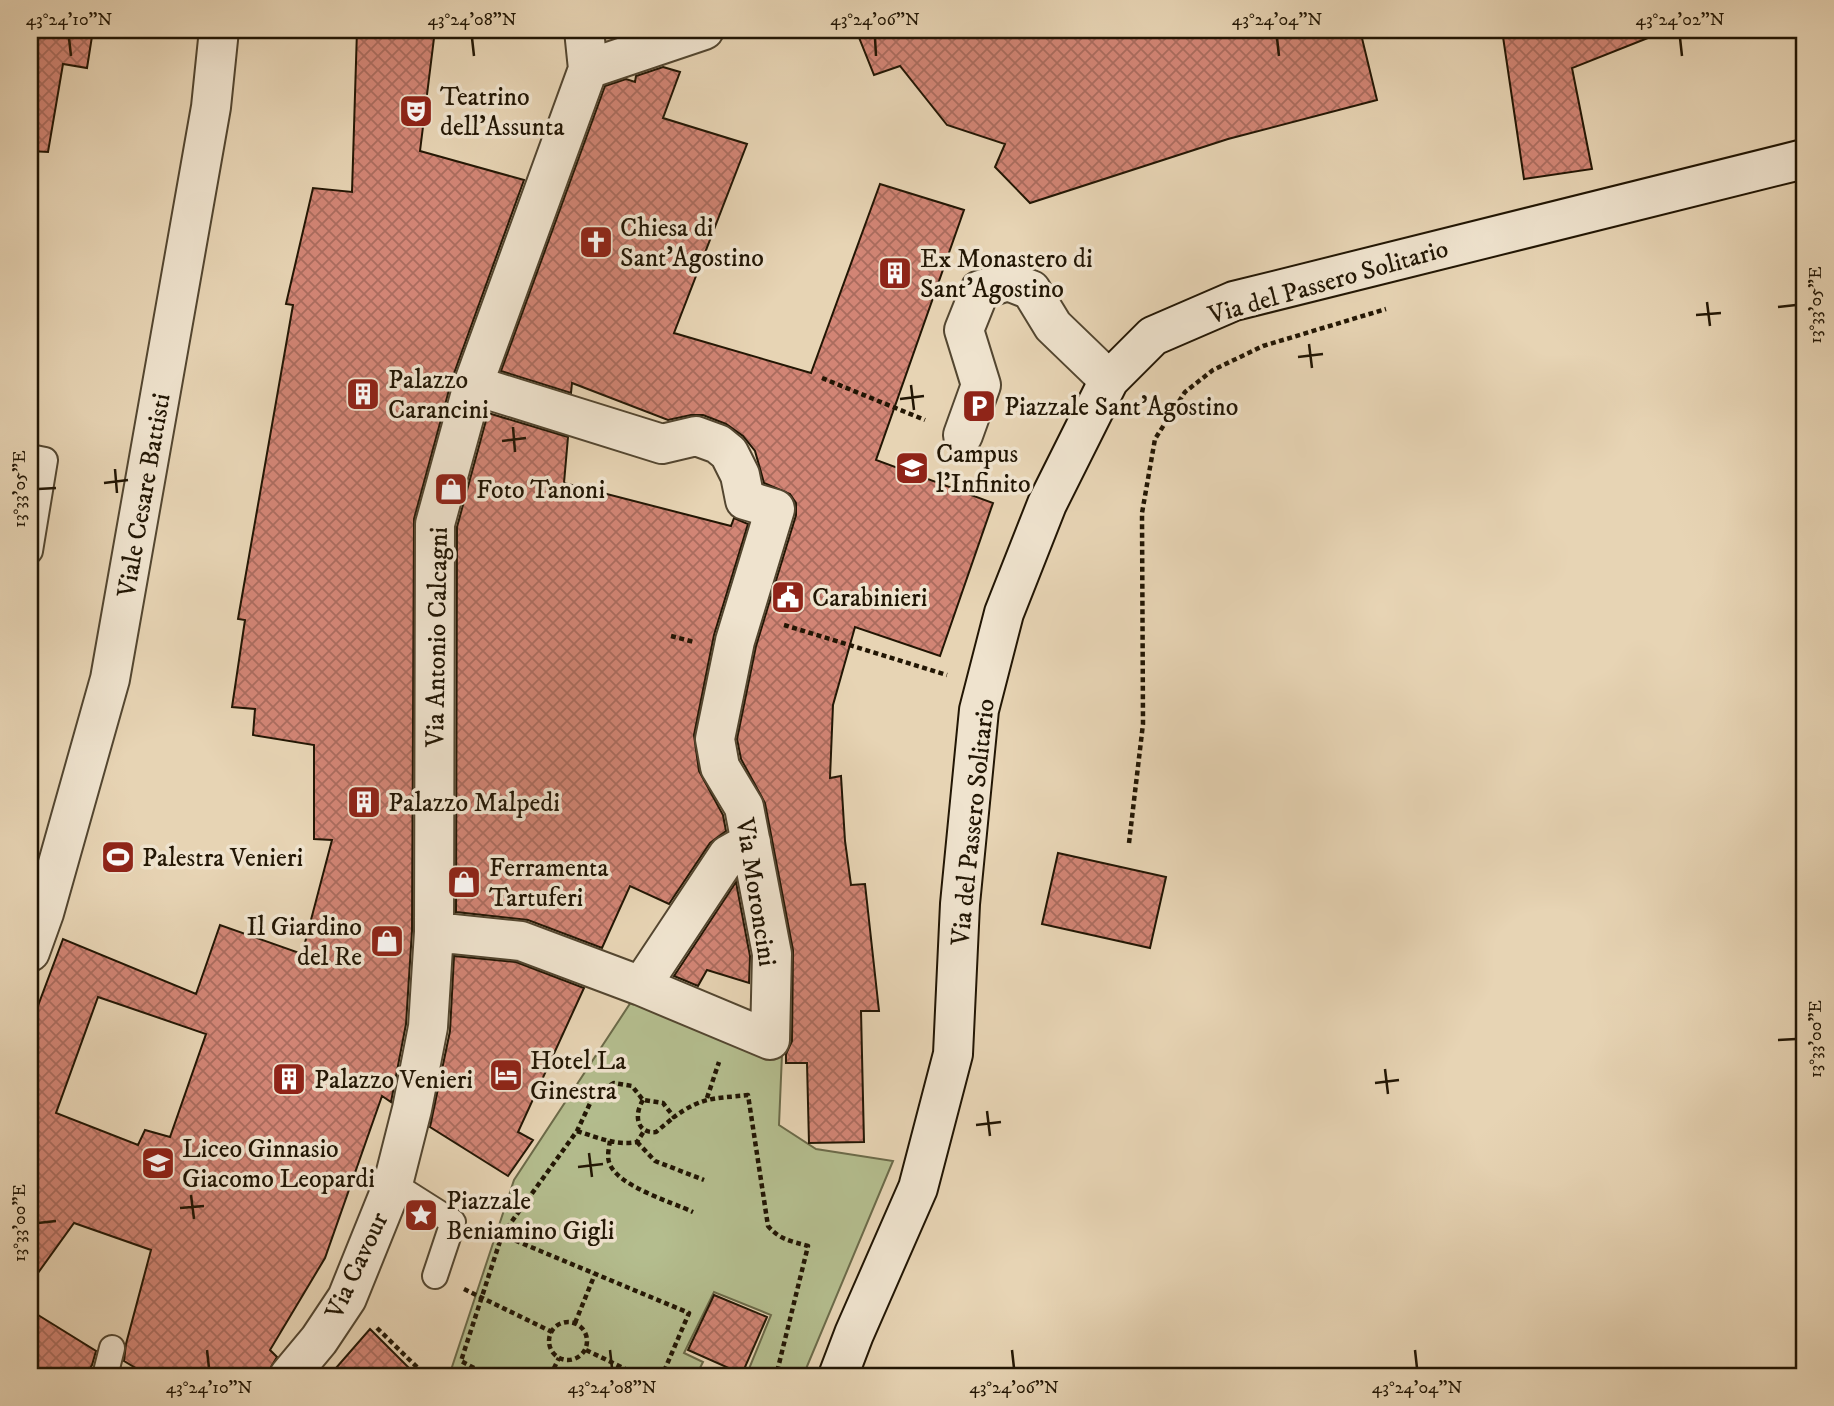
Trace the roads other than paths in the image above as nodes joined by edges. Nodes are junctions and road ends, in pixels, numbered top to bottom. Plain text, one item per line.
1 (219, 30) edge
2 (584, 30) edge
3 (704, 30) edge
4 (588, 69) junction
5 (1804, 159) edge
6 (1109, 380) junction
7 (473, 385) junction
8 (963, 435) road end
9 (30, 457) edge
10 (30, 551) edge
11 (751, 842) junction
12 (434, 932) junction
13 (30, 952) edge
14 (641, 986) junction
15 (393, 1184) junction
16 (435, 1276) road end
17 (112, 1348) dead end
18 (105, 1376) edge
19 (289, 1376) edge
20 (838, 1376) edge

1 - 13 street, Viale Cesare Battisti
2 - 4 street
3 - 4 street
4 - 7 street, Via Antonio Calcagni
5 - 6 street, Via del Passero Solitario
6 - 8 street
6 - 20 street, Via del Passero Solitario
7 - 11 street, Via Moroncini
7 - 12 street, Via Antonio Calcagni
9 - 10 lane
11 - 14 street
11 - 14 street, Via Moroncini
12 - 14 street, Via Moroncini
12 - 15 street, Via Antonio Calcagni
15 - 16 lane
15 - 19 street, Via Cavour
17 - 18 lane

